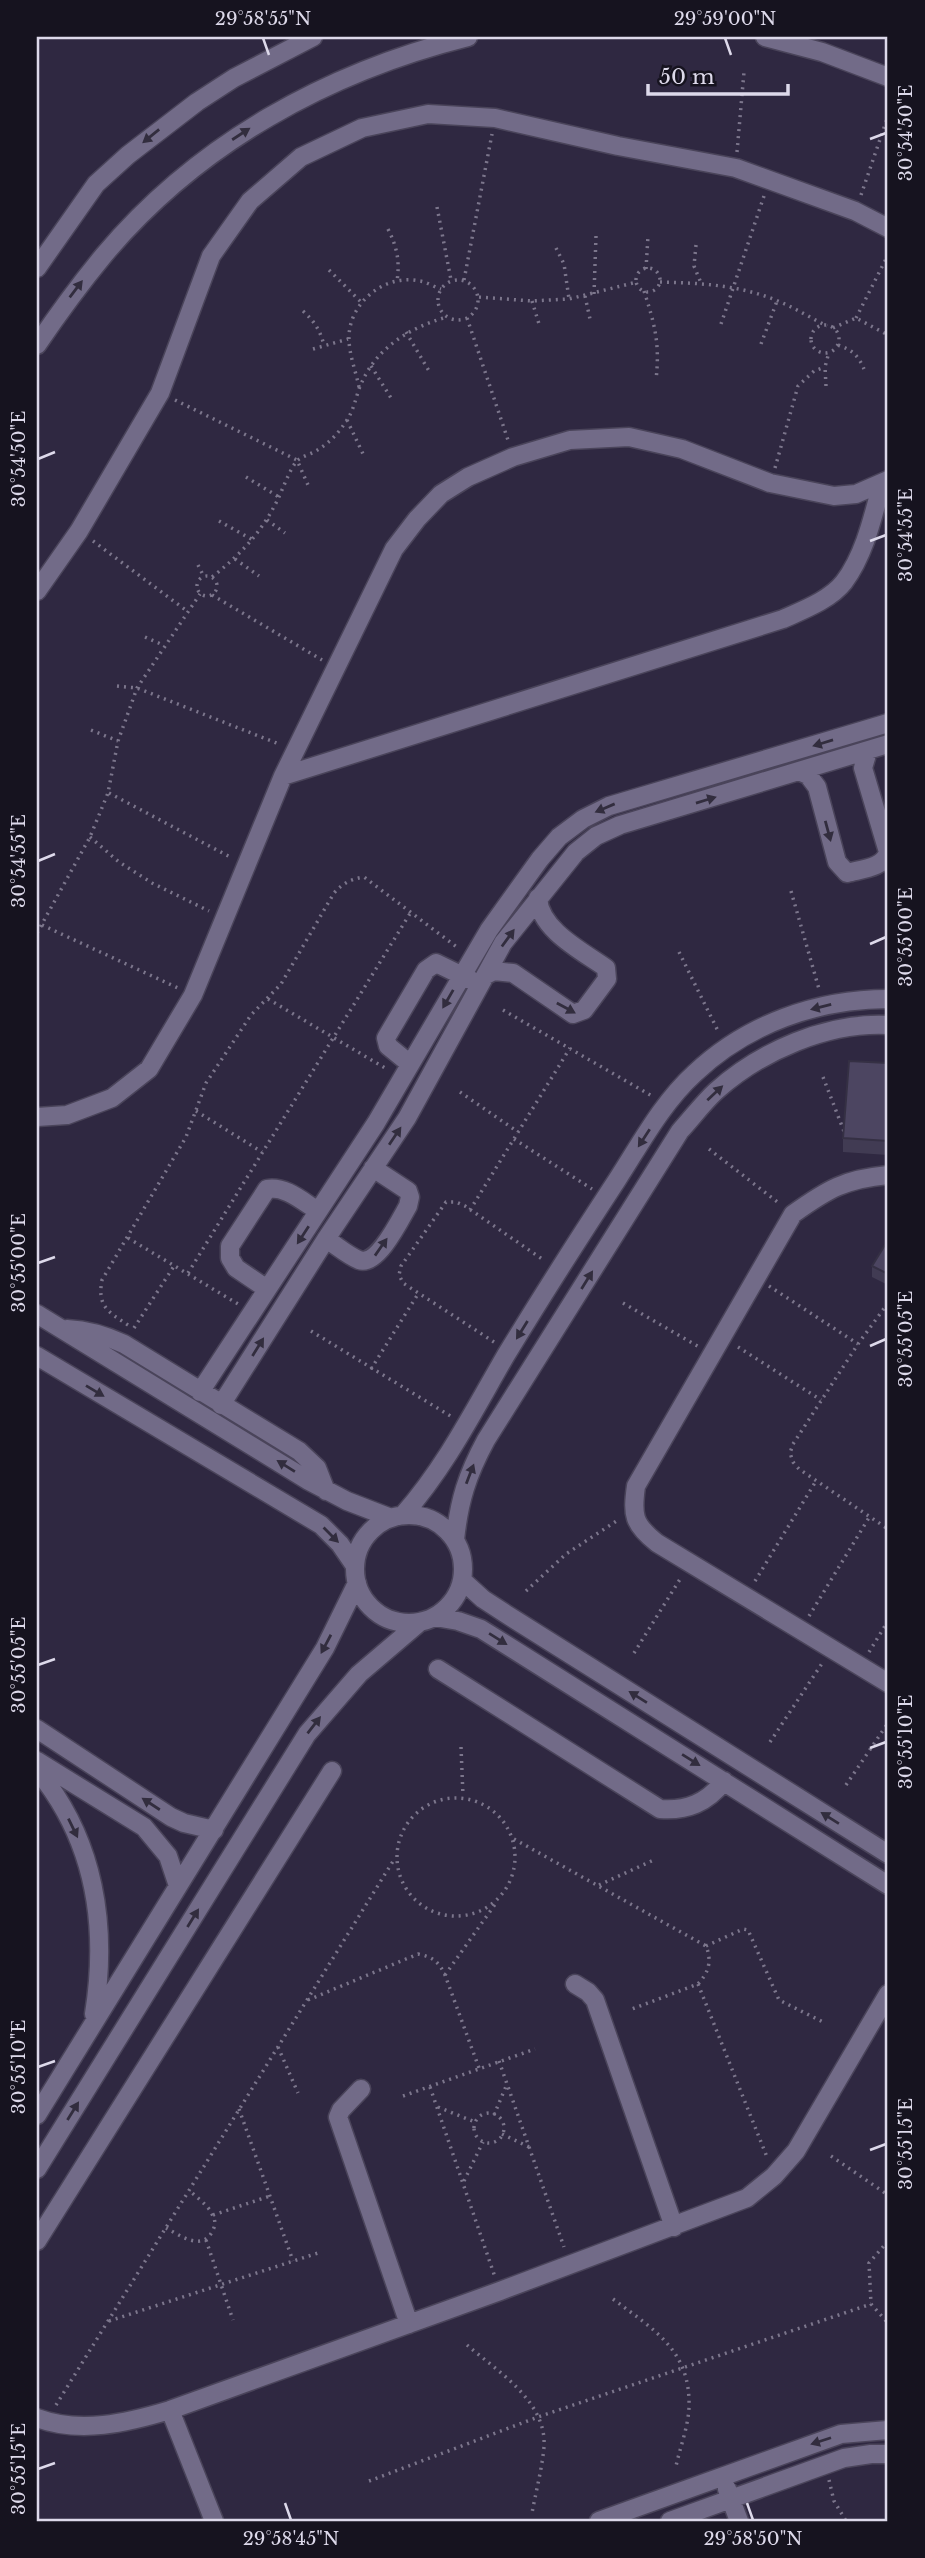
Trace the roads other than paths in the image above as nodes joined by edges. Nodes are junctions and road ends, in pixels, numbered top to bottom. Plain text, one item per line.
1 (313, 37) edge
2 (468, 37) edge
3 (765, 37) edge
4 (888, 77) edge
5 (888, 228) edge
6 (37, 268) edge
7 (37, 345) edge
8 (885, 481) edge
9 (37, 591) edge
10 (888, 723) edge
11 (888, 744) edge
12 (868, 751) junction
13 (801, 772) junction
14 (283, 776) junction
15 (538, 898) junction
16 (462, 975) junction
17 (483, 980) junction
18 (888, 999) edge
19 (888, 1025) edge
20 (406, 1071) junction
21 (37, 1117) edge
22 (373, 1168) junction
23 (888, 1175) edge
24 (318, 1211) junction
25 (326, 1239) junction
26 (267, 1289) junction
27 (37, 1314) edge
28 (61, 1329) junction
29 (37, 1356) edge
30 (200, 1392) junction
31 (221, 1405) junction
32 (326, 1491) junction
33 (397, 1517) junction
34 (455, 1541) junction
35 (356, 1575) junction
36 (462, 1580) junction
37 (427, 1620) junction
38 (438, 1669) dead end
39 (888, 1683) edge
40 (37, 1729) edge
41 (37, 1761) edge
42 (37, 1770) edge
43 (332, 1770) dead end
44 (724, 1782) junction
45 (214, 1830) junction
46 (888, 1854) edge
47 (888, 1885) edge
48 (178, 1886) junction
49 (575, 1984) dead end
50 (888, 1994) edge
51 (92, 2024) junction
52 (361, 2089) dead end
53 (37, 2115) edge
54 (37, 2169) edge
55 (674, 2227) junction
56 (37, 2241) edge
57 (409, 2325) junction
58 (170, 2410) junction
59 (41, 2420) edge
60 (888, 2430) edge
61 (888, 2454) edge
62 (722, 2476) junction
63 (730, 2499) junction
64 (215, 2521) edge
65 (599, 2521) edge
66 (670, 2521) edge
67 (739, 2521) edge

1 -> 6 street
7 -> 2 street
3 - 4 street
5 - 9 street
8 - 14 street
8 - 14 street
10 -> 16 street
11 - 12 street
12 - 13 street
13 -> 12 street
15 -> 13 street
14 - 21 street
17 -> 15 street
17 -> 15 street
16 - 17 street
16 -> 20 street
16 - 20 street
22 -> 17 street
18 -> 33 street
34 -> 19 street
20 - 24 street
22 - 25 street
25 -> 22 street
23 - 39 street
24 -> 26 street
24 - 26 street
31 -> 25 street
26 - 30 street
27 - 28 street
28 - 30 street
32 -> 28 street
29 -> 35 street
30 - 31 street
31 - 32 street
32 - 33 street
33 - 34 street
33 - 35 street
34 - 36 street
35 - 37 street
35 -> 45 street
36 - 37 street
46 -> 36 street
37 -> 44 street
54 -> 37 street
38 - 44 street
45 -> 40 street
41 - 48 street
42 -> 51 street
43 - 56 street
44 - 47 street
45 - 48 street
48 - 51 street
49 - 55 street
50 - 55 street
51 - 53 street
52 - 57 street
55 - 57 street
57 - 58 street
58 - 59 street
58 - 64 street
60 -> 62 street
61 - 63 street
62 - 63 street
62 - 65 street
63 - 66 street
63 - 67 street

